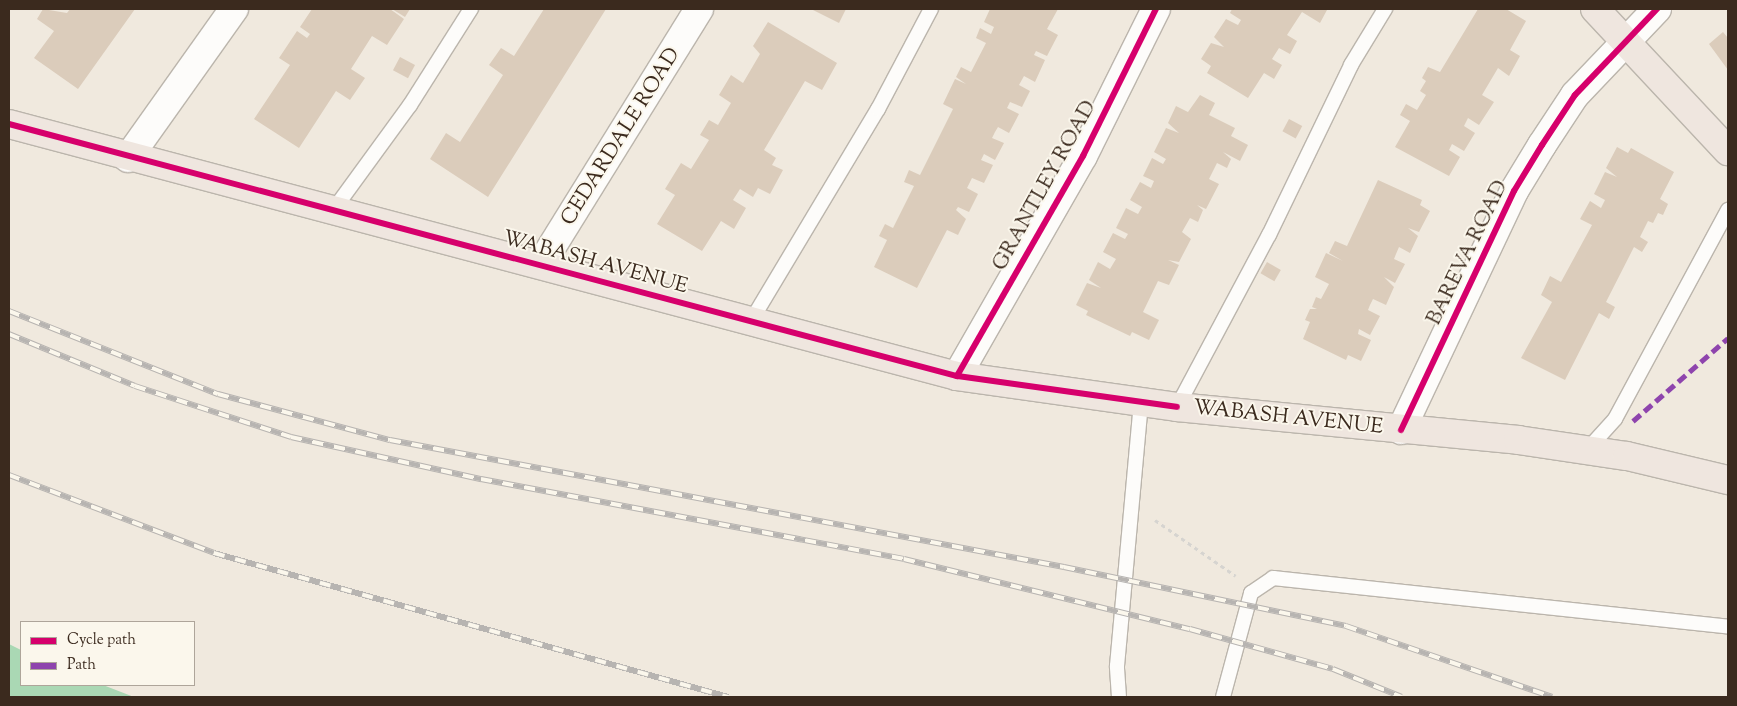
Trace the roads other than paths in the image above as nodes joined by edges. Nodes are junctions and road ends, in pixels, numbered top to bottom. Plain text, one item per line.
1 (234, 9) edge
2 (471, 9) edge
3 (699, 9) edge
4 (931, 9) edge
5 (1156, 9) edge
6 (1385, 9) edge
7 (1595, 9) edge
8 (1656, 9) edge
9 (1625, 40) junction
10 (9, 124) edge
11 (1728, 151) edge
12 (128, 158) junction
13 (1728, 210) edge
14 (332, 212) junction
15 (541, 264) junction
16 (751, 321) junction
17 (958, 376) junction
18 (1141, 403) junction
19 (1177, 408) junction
20 (1401, 430) junction
21 (1587, 450) junction
22 (1728, 480) edge
23 (1728, 627) edge
24 (1120, 697) edge
25 (1223, 697) edge

1 - 12 street
2 - 14 lane
3 - 15 street, CEDARDALE ROAD
4 - 16 lane
5 - 17 street, GRANTLEY ROAD
6 - 19 lane
7 - 9 main road
8 - 9 street, BAREVA ROAD
9 - 11 main road
9 - 20 street, BAREVA ROAD
10 - 12 main road, WABASH AVENUE
12 - 14 main road, WABASH AVENUE
13 - 21 lane
14 - 15 main road, WABASH AVENUE
15 - 16 main road, WABASH AVENUE
16 - 17 main road, WABASH AVENUE
17 - 18 main road, WABASH AVENUE
18 - 19 main road, WABASH AVENUE
18 - 24 lane
19 - 20 main road, WABASH AVENUE
20 - 21 main road, WABASH AVENUE
21 - 22 main road, WABASH AVENUE
23 - 25 lane

